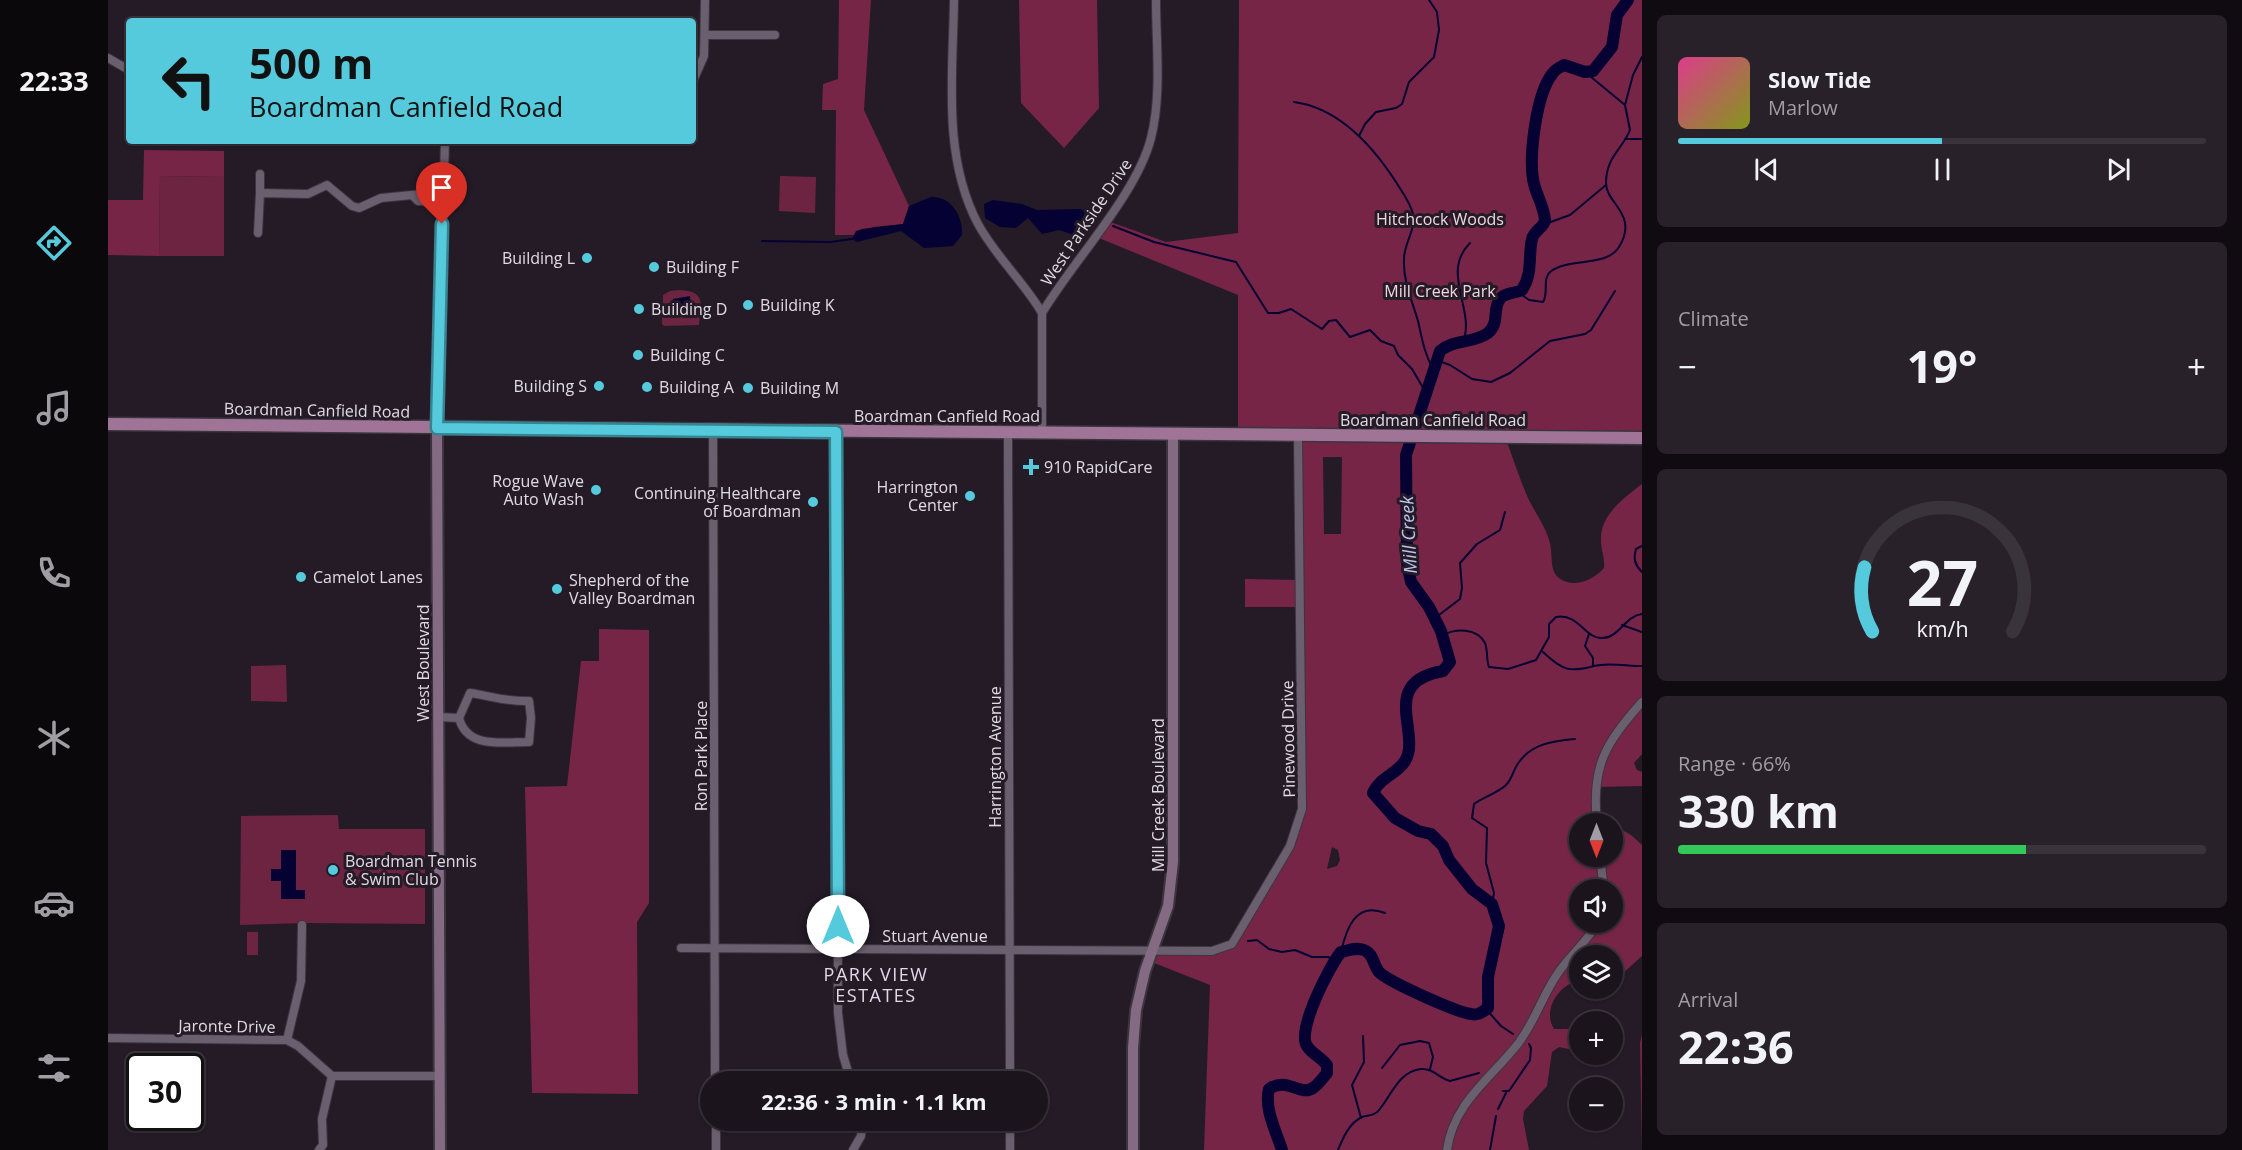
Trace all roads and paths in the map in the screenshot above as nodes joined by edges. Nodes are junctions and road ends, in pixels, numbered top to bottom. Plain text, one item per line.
1 (705, 0) edge
2 (954, 0) edge
3 (1156, 0) edge
4 (705, 35) junction
5 (775, 35) dead end
6 (108, 58) edge
7 (126, 68) edge
8 (696, 75) edge
9 (444, 144) edge
10 (260, 174) dead end
11 (443, 192) junction
12 (260, 194) junction
13 (413, 196) junction
14 (443, 202) junction
15 (258, 233) dead end
16 (1042, 313) junction
17 (108, 424) edge
18 (437, 428) junction
19 (713, 430) junction
20 (836, 432) junction
21 (1008, 433) junction
22 (1042, 433) junction
23 (1173, 434) junction
24 (1298, 435) junction
25 (1642, 438) edge
26 (1642, 702) edge
27 (438, 717) junction
28 (459, 718) junction
29 (1596, 813) edge
30 (302, 925) dead end
31 (1589, 933) edge
32 (681, 948) dead end
33 (715, 948) junction
34 (838, 949) junction
35 (1009, 950) junction
36 (1153, 951) junction
37 (108, 1038) edge
38 (287, 1040) junction
39 (715, 1071) edge
40 (849, 1071) edge
41 (1010, 1071) edge
42 (332, 1076) junction
43 (439, 1076) junction
44 (716, 1131) edge
45 (862, 1131) edge
46 (1010, 1131) edge
47 (319, 1150) edge
48 (440, 1150) edge
49 (716, 1150) edge
50 (854, 1150) edge
51 (1010, 1150) edge
52 (1133, 1150) edge
53 (1447, 1150) edge

1 - 4 street
2 - 16 street
3 - 16 street, West Parkside Drive
4 - 5 street
4 - 8 street
6 - 7 street
9 - 11 street, West Boulevard
10 - 12 street
11 - 13 street
11 - 14 street, West Boulevard
12 - 13 street
12 - 15 street
13 - 14 street
14 - 18 street, West Boulevard
16 - 22 street
17 - 18 main road, Boardman Canfield Road
18 - 19 main road, Boardman Canfield Road
18 - 27 street, West Boulevard
19 - 20 main road, Boardman Canfield Road
19 - 33 street, Ron Park Place
20 - 21 main road, Boardman Canfield Road
20 - 34 street
21 - 22 main road, Boardman Canfield Road
21 - 35 street, Harrington Avenue
22 - 23 main road, Boardman Canfield Road
23 - 24 main road, Boardman Canfield Road
23 - 36 street, Mill Creek Boulevard
24 - 25 main road, Boardman Canfield Road
24 - 36 street, Pinewood Drive
26 - 29 street
27 - 28 street
27 - 43 street, West Boulevard
28 - 28 street
30 - 38 street
31 - 53 street
32 - 33 street, Stuart Avenue
33 - 34 street, Stuart Avenue
33 - 39 street, Ron Park Place
34 - 35 street, Stuart Avenue
34 - 40 street
35 - 36 street, Stuart Avenue
35 - 41 street, Harrington Avenue
36 - 52 street, Mill Creek Boulevard
37 - 38 street, Jaronte Drive
38 - 42 street, Jaronte Drive
42 - 43 street
42 - 47 street
43 - 48 street, West Boulevard
44 - 49 street
45 - 50 street
46 - 51 street

